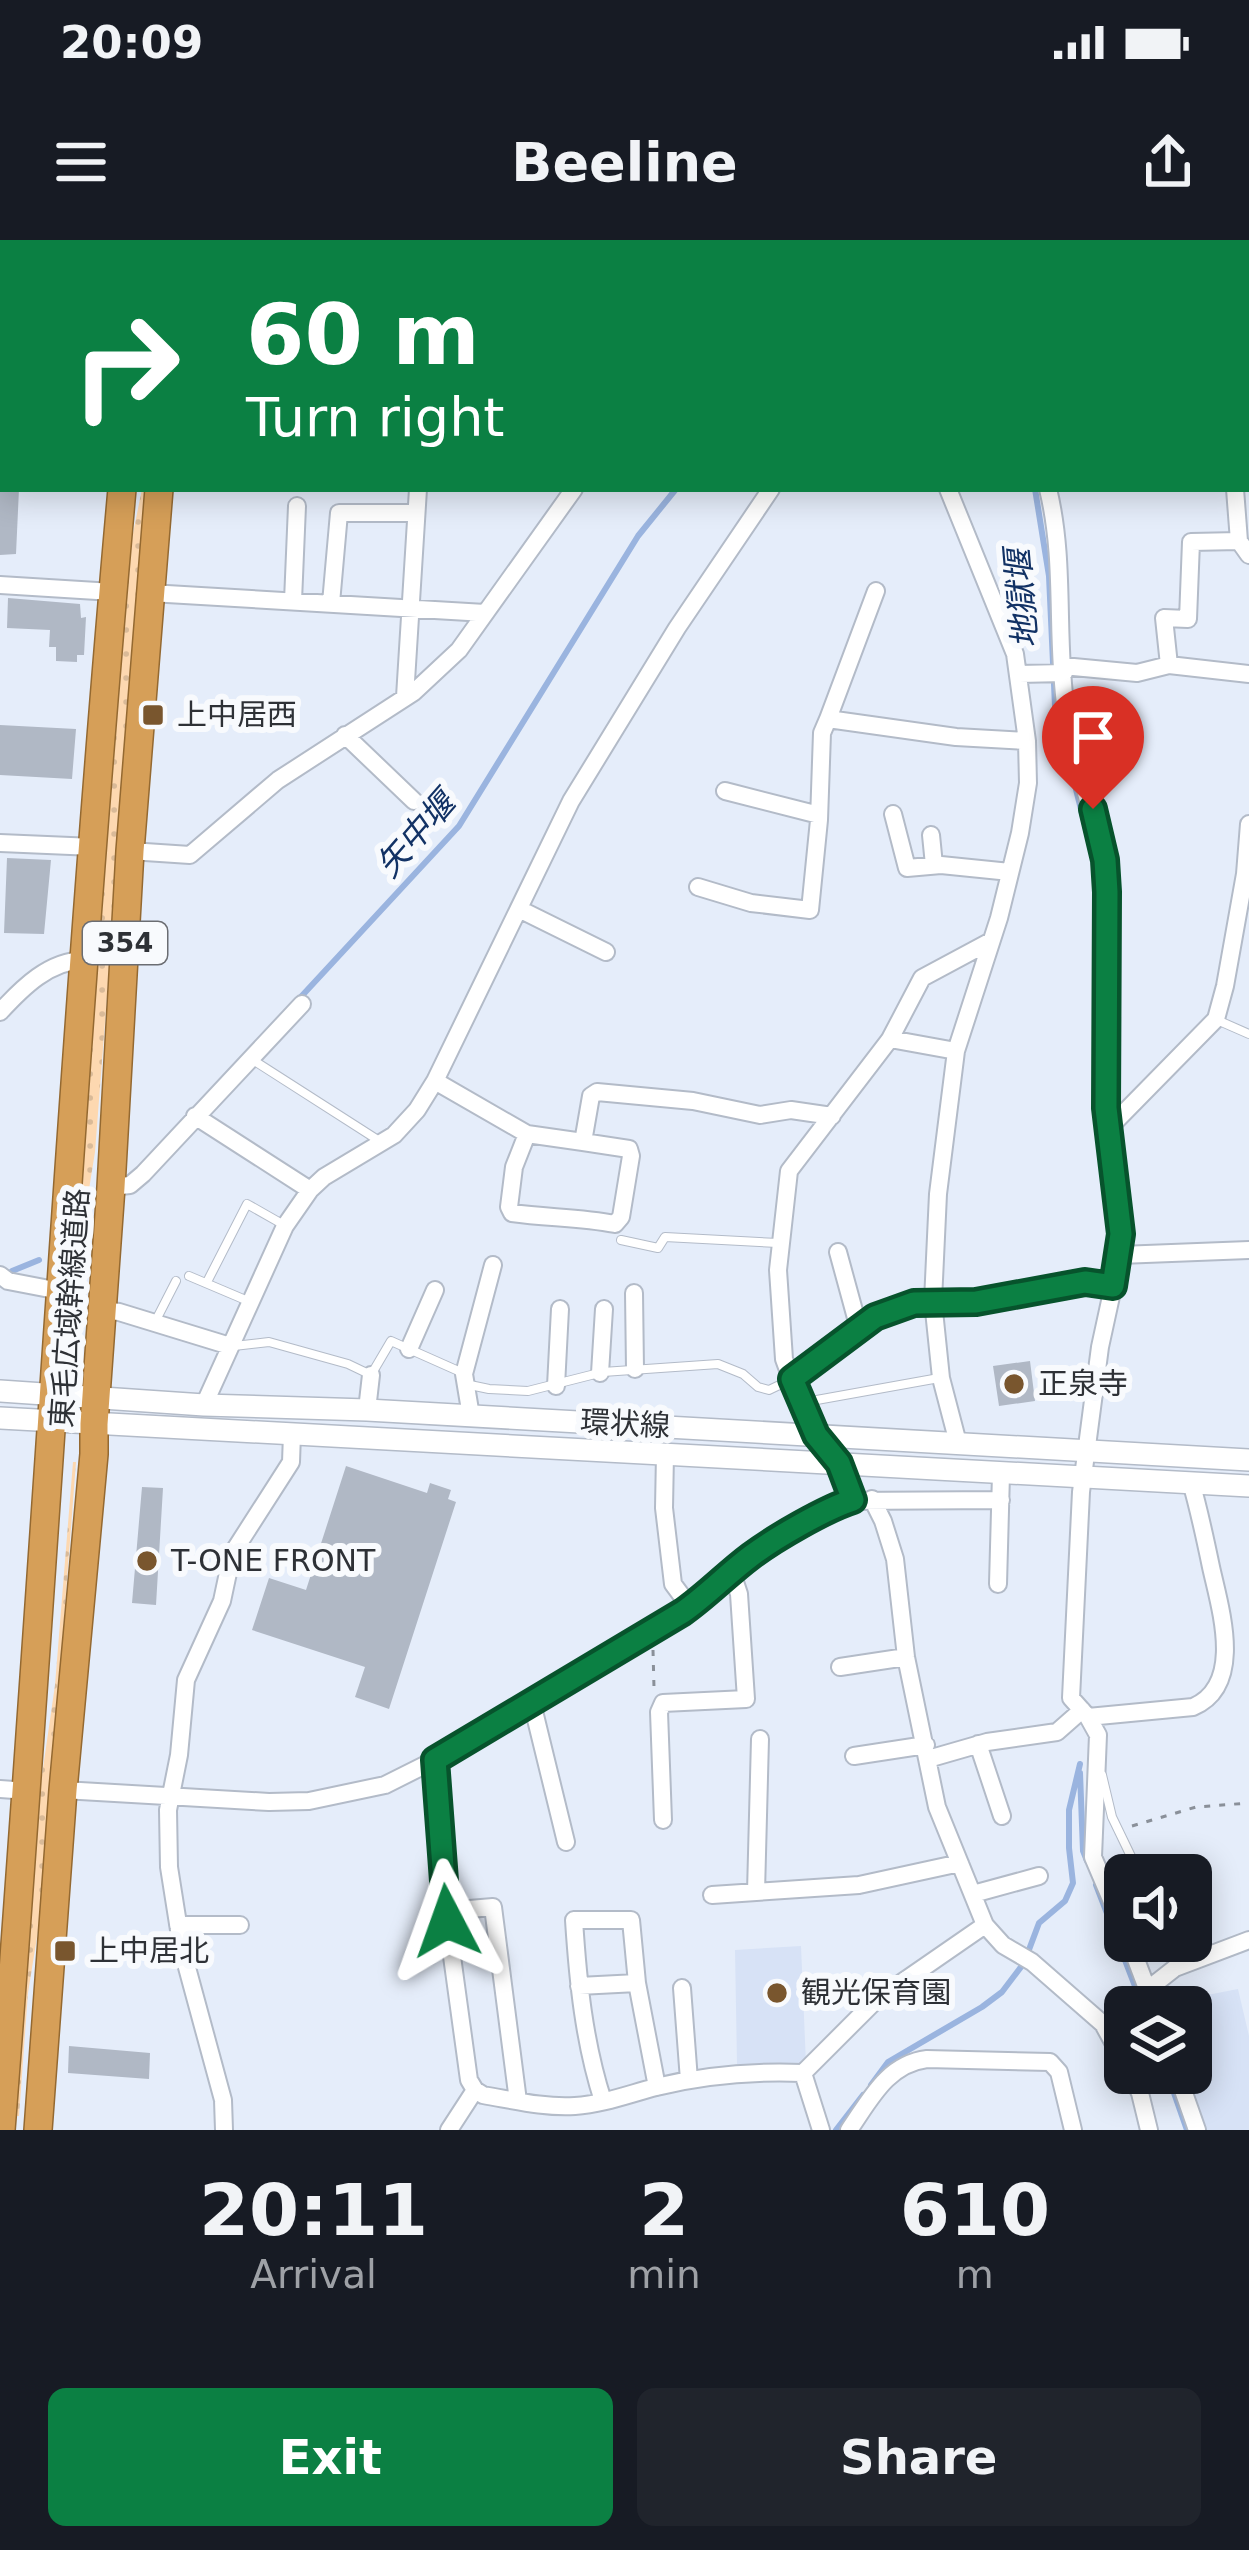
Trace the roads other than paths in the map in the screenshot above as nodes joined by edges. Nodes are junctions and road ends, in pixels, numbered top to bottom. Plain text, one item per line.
1 (122, 492) edge
2 (159, 492) edge
3 (418, 492) edge
4 (572, 492) edge
5 (769, 492) edge
6 (949, 492) edge
7 (1048, 492) edge
8 (1235, 492) edge
9 (297, 506) dead end
10 (416, 513) junction
11 (1244, 548) edge
12 (0, 585) edge
13 (876, 591) dead end
14 (112, 592) junction
15 (150, 593) junction
16 (293, 601) junction
17 (331, 603) junction
18 (410, 607) junction
19 (485, 613) junction
20 (1169, 665) junction
21 (1064, 670) junction
22 (1019, 674) junction
23 (1249, 674) edge
24 (405, 697) junction
25 (828, 718) junction
26 (345, 735) junction
27 (1027, 741) junction
28 (725, 791) dead end
29 (414, 800) dead end
30 (892, 814) dead end
31 (819, 815) junction
32 (1249, 824) edge
33 (931, 835) dead end
34 (0, 843) edge
35 (94, 847) junction
36 (130, 851) junction
37 (934, 866) junction
38 (1010, 872) junction
39 (698, 887) dead end
40 (519, 909) junction
41 (991, 941) junction
42 (606, 952) dead end
43 (84, 960) junction
44 (302, 1004) dead end
45 (0, 1012) edge
46 (1216, 1019) junction
47 (1249, 1034) edge
48 (890, 1040) junction
49 (956, 1051) junction
50 (251, 1059) junction
51 (435, 1081) junction
52 (195, 1116) junction
53 (832, 1116) junction
54 (1108, 1129) junction
55 (527, 1134) junction
56 (381, 1142) junction
57 (584, 1142) junction
58 (111, 1187) junction
59 (310, 1190) junction
60 (285, 1226) junction
61 (621, 1240) dead end
62 (779, 1243) junction
63 (1249, 1250) edge
64 (838, 1252) dead end
65 (1120, 1256) junction
66 (493, 1265) dead end
67 (189, 1276) dead end
68 (3, 1281) edge
69 (176, 1281) dead end
70 (207, 1282) junction
71 (1113, 1286) junction
72 (435, 1290) dead end
73 (60, 1292) junction
74 (634, 1293) dead end
75 (249, 1301) junction
76 (933, 1301) junction
77 (560, 1309) dead end
78 (604, 1309) dead end
79 (103, 1310) junction
80 (155, 1323) junction
81 (859, 1329) junction
82 (230, 1346) junction
83 (409, 1349) junction
84 (635, 1369) junction
85 (600, 1373) junction
86 (371, 1375) junction
87 (940, 1378) junction
88 (464, 1379) junction
89 (792, 1379) junction
90 (556, 1386) junction
91 (0, 1391) edge
92 (800, 1403) junction
93 (204, 1405) junction
94 (52, 1407) junction
95 (367, 1410) junction
96 (95, 1411) junction
97 (470, 1416) junction
98 (0, 1418) edge
99 (292, 1434) junction
100 (816, 1435) junction
101 (958, 1443) junction
102 (1086, 1449) junction
103 (665, 1454) junction
104 (1249, 1460) edge
105 (839, 1463) junction
106 (1001, 1474) junction
107 (1082, 1478) junction
108 (1191, 1482) junction
109 (1249, 1486) edge
110 (862, 1500) junction
111 (1000, 1500) junction
112 (732, 1573) junction
113 (998, 1584) dead end
114 (690, 1607) junction
115 (906, 1658) junction
116 (840, 1667) dead end
117 (532, 1702) junction
118 (1085, 1713) junction
119 (760, 1738) dead end
120 (978, 1744) junction
121 (927, 1752) junction
122 (854, 1756) dead end
123 (435, 1760) junction
124 (1099, 1762) junction
125 (14, 1790) edge
126 (63, 1790) junction
127 (171, 1798) junction
128 (1002, 1816) dead end
129 (663, 1820) dead end
130 (566, 1842) dead end
131 (1130, 1854) edge
132 (961, 1863) junction
133 (1039, 1876) dead end
134 (1104, 1882) edge
135 (757, 1892) junction
136 (973, 1894) junction
137 (712, 1895) dead end
138 (446, 1912) junction
139 (178, 1925) junction
140 (240, 1925) dead end
141 (985, 1925) junction
142 (1249, 1940) edge
143 (637, 1982) junction
144 (579, 1986) junction
145 (1161, 1986) edge
146 (682, 1988) dead end
147 (1104, 2026) edge
148 (803, 2073) junction
149 (689, 2080) junction
150 (657, 2087) junction
151 (475, 2090) junction
152 (1141, 2094) edge
153 (1184, 2094) edge
154 (518, 2101) junction
155 (602, 2102) junction
156 (1, 2130) edge
157 (38, 2130) edge
158 (224, 2130) edge
159 (448, 2130) edge
160 (820, 2130) edge
161 (849, 2130) edge
162 (1073, 2130) edge
163 (1150, 2130) edge
164 (1197, 2130) edge

1 - 14 highway, 東毛広域幹線道路 / 354
2 - 15 highway, 東毛広域幹線道路 / 354
3 - 10 street
4 - 19 street
5 - 40 street
6 - 22 street
7 - 21 street
8 - 11 street
9 - 16 street
10 - 17 street
10 - 18 street
11 - 20 street
12 - 14 street
13 - 25 street
14 - 35 highway, 東毛広域幹線道路 / 354
15 - 16 street
15 - 36 highway, 東毛広域幹線道路 / 354
16 - 17 street
17 - 18 street
18 - 19 street
18 - 24 street
19 - 24 street
20 - 21 street
20 - 23 street
21 - 22 street
21 - 54 street
22 - 27 street
24 - 26 street
25 - 27 street
25 - 31 street
26 - 29 street
26 - 36 street
27 - 38 street
28 - 31 street
30 - 37 street
31 - 39 street
32 - 46 street
33 - 37 street
34 - 35 street
35 - 43 highway, 東毛広域幹線道路 / 354
36 - 58 highway, 東毛広域幹線道路 / 354
37 - 38 street
38 - 41 street
40 - 42 street
40 - 51 street
41 - 48 street
41 - 49 street
43 - 45 street
43 - 73 highway, 東毛広域幹線道路 / 354
44 - 50 street
46 - 47 lane
46 - 54 street
48 - 49 street
48 - 53 street
49 - 76 street
50 - 52 street
50 - 56 lane
51 - 55 street
51 - 56 street
52 - 58 street
52 - 59 street
53 - 57 street
53 - 62 street
54 - 65 street
55 - 57 street
55 - 57 street
56 - 59 street
58 - 79 highway, 東毛広域幹線道路 / 354
59 - 60 street
60 - 70 lane
60 - 75 street
61 - 62 lane
62 - 89 street
63 - 65 street
64 - 81 street
65 - 71 street
66 - 88 street
67 - 70 lane
68 - 73 street
69 - 80 lane
70 - 75 lane
71 - 76 lane
71 - 102 street
72 - 83 street
73 - 94 highway, 東毛広域幹線道路 / 354
74 - 84 street
75 - 82 street
76 - 81 lane
76 - 87 street
77 - 90 street
78 - 85 street
79 - 80 street
79 - 96 highway, 東毛広域幹線道路 / 354
80 - 82 street
81 - 89 lane
82 - 86 lane
82 - 93 street
83 - 86 lane
83 - 88 lane
84 - 85 lane
84 - 89 lane
85 - 90 lane
86 - 95 street
87 - 92 lane
87 - 101 street
88 - 90 lane
88 - 97 street
89 - 92 street
91 - 94 street, 環状線
92 - 100 street
93 - 95 street, 環状線
93 - 96 street, 環状線
94 - 96 street, 環状線
94 - 98 street, 環状線
94 - 125 highway, 東毛広域幹線道路 / 354
95 - 97 street, 環状線
96 - 99 street, 環状線
96 - 126 highway, 東毛広域幹線道路 / 354
97 - 100 street, 環状線
99 - 103 street, 環状線
99 - 127 street
100 - 101 street, 環状線
100 - 105 street
101 - 102 street, 環状線
102 - 104 street, 環状線
102 - 107 street
103 - 105 street, 環状線
103 - 114 street
105 - 106 street, 環状線
105 - 110 street
106 - 107 street, 環状線
106 - 111 street
107 - 108 street, 環状線
107 - 118 street
108 - 109 street, 環状線
108 - 118 street
110 - 111 street
110 - 112 street
110 - 115 street
111 - 113 street
112 - 114 street
112 - 129 street
114 - 117 street
115 - 116 street
115 - 121 street
117 - 123 street
117 - 130 street
118 - 120 street
118 - 124 street
119 - 135 street
120 - 121 street
120 - 128 street
121 - 122 street
121 - 132 street
123 - 127 street
123 - 138 street
124 - 131 lane
124 - 134 street
125 - 156 highway, 東毛広域幹線道路 / 354
126 - 127 street
126 - 157 highway, 東毛広域幹線道路 / 354
127 - 139 street
132 - 135 street
132 - 136 street
133 - 136 street
135 - 137 street
136 - 141 street
138 - 151 street
138 - 154 street
139 - 140 street
139 - 158 street
141 - 147 street
141 - 148 street
142 - 145 street
143 - 144 street
143 - 144 street
143 - 150 street
144 - 155 street
146 - 149 street
148 - 149 street
148 - 160 street
149 - 150 street
150 - 155 street
151 - 154 street
151 - 159 street
152 - 163 street
153 - 164 street
154 - 155 street
161 - 162 street

